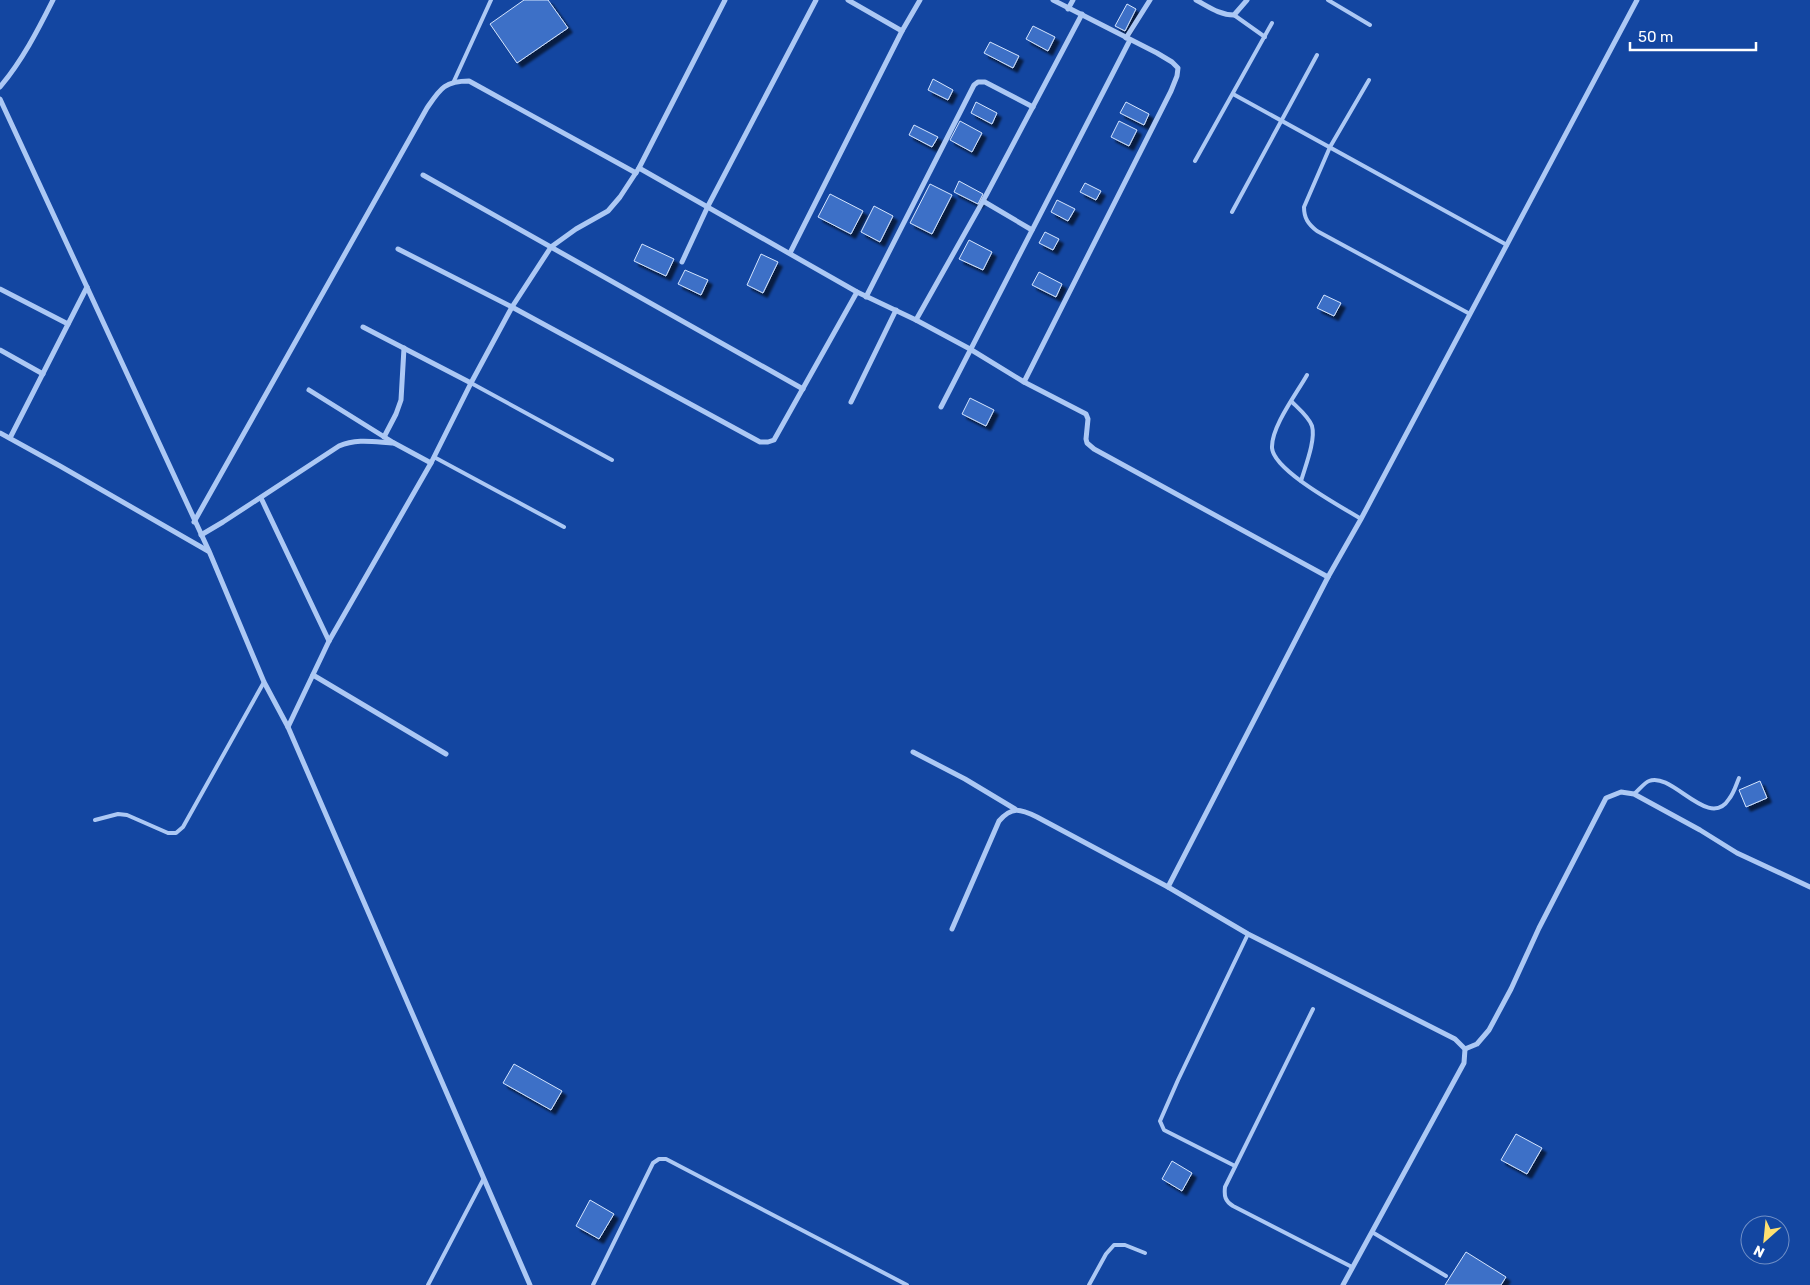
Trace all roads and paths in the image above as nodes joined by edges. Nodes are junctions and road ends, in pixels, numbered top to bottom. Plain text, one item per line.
1 (54, 0) edge
2 (491, 0) edge
3 (725, 0) edge
4 (816, 0) edge
5 (848, 0) edge
6 (920, 0) edge
7 (1053, 0) edge
8 (1073, 0) edge
9 (1150, 0) edge
10 (1196, 0) edge
11 (1247, 0) edge
12 (1328, 0) edge
13 (1638, 0) edge
14 (1068, 8) junction
15 (1082, 14) junction
16 (1234, 15) junction
17 (1272, 23) dead end
18 (1370, 25) dead end
19 (902, 31) junction
20 (1265, 37) junction
21 (1128, 39) junction
22 (1317, 55) dead end
23 (1369, 80) dead end
24 (454, 81) junction
25 (0, 86) edge
26 (1233, 94) junction
27 (0, 99) edge
28 (1033, 107) junction
29 (1282, 120) junction
30 (1330, 147) junction
31 (1195, 161) dead end
32 (638, 170) junction
33 (423, 175) dead end
34 (983, 201) junction
35 (708, 206) junction
36 (1232, 212) dead end
37 (1032, 230) junction
38 (1507, 245) junction
39 (551, 247) junction
40 (398, 250) dead end
41 (790, 253) junction
42 (682, 262) dead end
43 (87, 287) junction
44 (0, 289) edge
45 (856, 292) junction
46 (866, 296) junction
47 (512, 307) junction
48 (896, 310) junction
49 (1470, 314) junction
50 (916, 320) junction
51 (68, 324) junction
52 (363, 327) dead end
53 (404, 348) junction
54 (0, 350) edge
55 (970, 350) junction
56 (43, 374) junction
57 (1307, 375) dead end
58 (1024, 382) junction
59 (471, 383) junction
60 (803, 389) junction
61 (309, 390) dead end
62 (850, 402) dead end
63 (1292, 402) junction
64 (941, 406) dead end
65 (0, 433) edge
66 (384, 437) junction
67 (10, 438) junction
68 (394, 443) junction
69 (434, 457) junction
70 (612, 460) dead end
71 (431, 463) junction
72 (1300, 480) junction
73 (261, 498) junction
74 (1361, 519) junction
75 (194, 522) junction
76 (564, 527) dead end
77 (201, 535) junction
78 (209, 551) junction
79 (1328, 577) junction
80 (329, 641) junction
81 (313, 675) junction
82 (264, 682) junction
83 (288, 726) junction
84 (913, 752) dead end
85 (446, 754) dead end
86 (1739, 778) dead end
87 (1634, 794) junction
88 (1015, 809) junction
89 (95, 820) dead end
90 (1168, 887) junction
91 (1810, 887) edge
92 (952, 929) dead end
93 (1248, 934) junction
94 (1313, 1009) dead end
95 (1466, 1049) junction
96 (1235, 1166) junction
97 (483, 1180) junction
98 (1372, 1232) junction
99 (1145, 1253) dead end
100 (1352, 1267) junction
101 (1446, 1276) dead end
102 (428, 1285) edge
103 (530, 1285) edge
104 (593, 1285) edge
105 (907, 1285) edge
106 (1090, 1285) edge
107 (1343, 1285) edge

1 - 25 street
2 - 24 lane
3 - 32 street
4 - 35 street
5 - 19 street
6 - 19 street
7 - 14 street
8 - 14 street
9 - 21 street
10 - 16 street
11 - 16 street
12 - 18 lane
13 - 38 street
14 - 15 street
15 - 21 street
15 - 28 street
16 - 20 lane
17 - 20 lane
19 - 41 street
20 - 26 lane
21 - 37 street
21 - 58 street
22 - 29 lane
23 - 30 lane
24 - 32 street
24 - 75 street
26 - 29 lane
26 - 31 lane
27 - 43 street
28 - 34 street
28 - 46 street
29 - 30 lane
29 - 36 lane
30 - 38 lane
30 - 49 lane
32 - 35 street
32 - 39 street
33 - 39 street
34 - 37 street
34 - 50 street
35 - 41 street
35 - 42 street
37 - 55 street
38 - 49 street
39 - 47 street
39 - 60 street
40 - 47 street
41 - 45 street
43 - 51 street
43 - 75 street
44 - 51 street
45 - 46 street
45 - 60 street
46 - 48 street
47 - 59 street
47 - 60 street
48 - 50 street
48 - 62 street
49 - 74 street
50 - 55 street
51 - 56 street
52 - 53 street
53 - 59 street
53 - 66 street
54 - 56 street
55 - 58 street
55 - 64 street
56 - 67 street
57 - 63 lane
58 - 79 street
59 - 69 street
59 - 70 lane
61 - 66 street
63 - 72 lane
63 - 72 lane
65 - 67 street
66 - 68 street
67 - 78 street
68 - 71 street
68 - 73 street
69 - 71 street
69 - 76 lane
71 - 80 street
72 - 74 lane
73 - 77 street
73 - 80 street
74 - 79 street
75 - 77 street
77 - 78 street
78 - 82 street
79 - 90 street
80 - 81 street
81 - 83 street
81 - 85 street
82 - 83 street
82 - 89 lane
83 - 97 street
84 - 88 street
86 - 87 lane
87 - 91 street
87 - 95 street
88 - 90 street
88 - 92 street
90 - 93 street
93 - 95 street
93 - 96 lane
94 - 96 lane
95 - 98 street
96 - 100 lane
97 - 102 lane
97 - 103 street
98 - 100 street
98 - 101 lane
99 - 106 lane
100 - 107 street
104 - 105 lane

